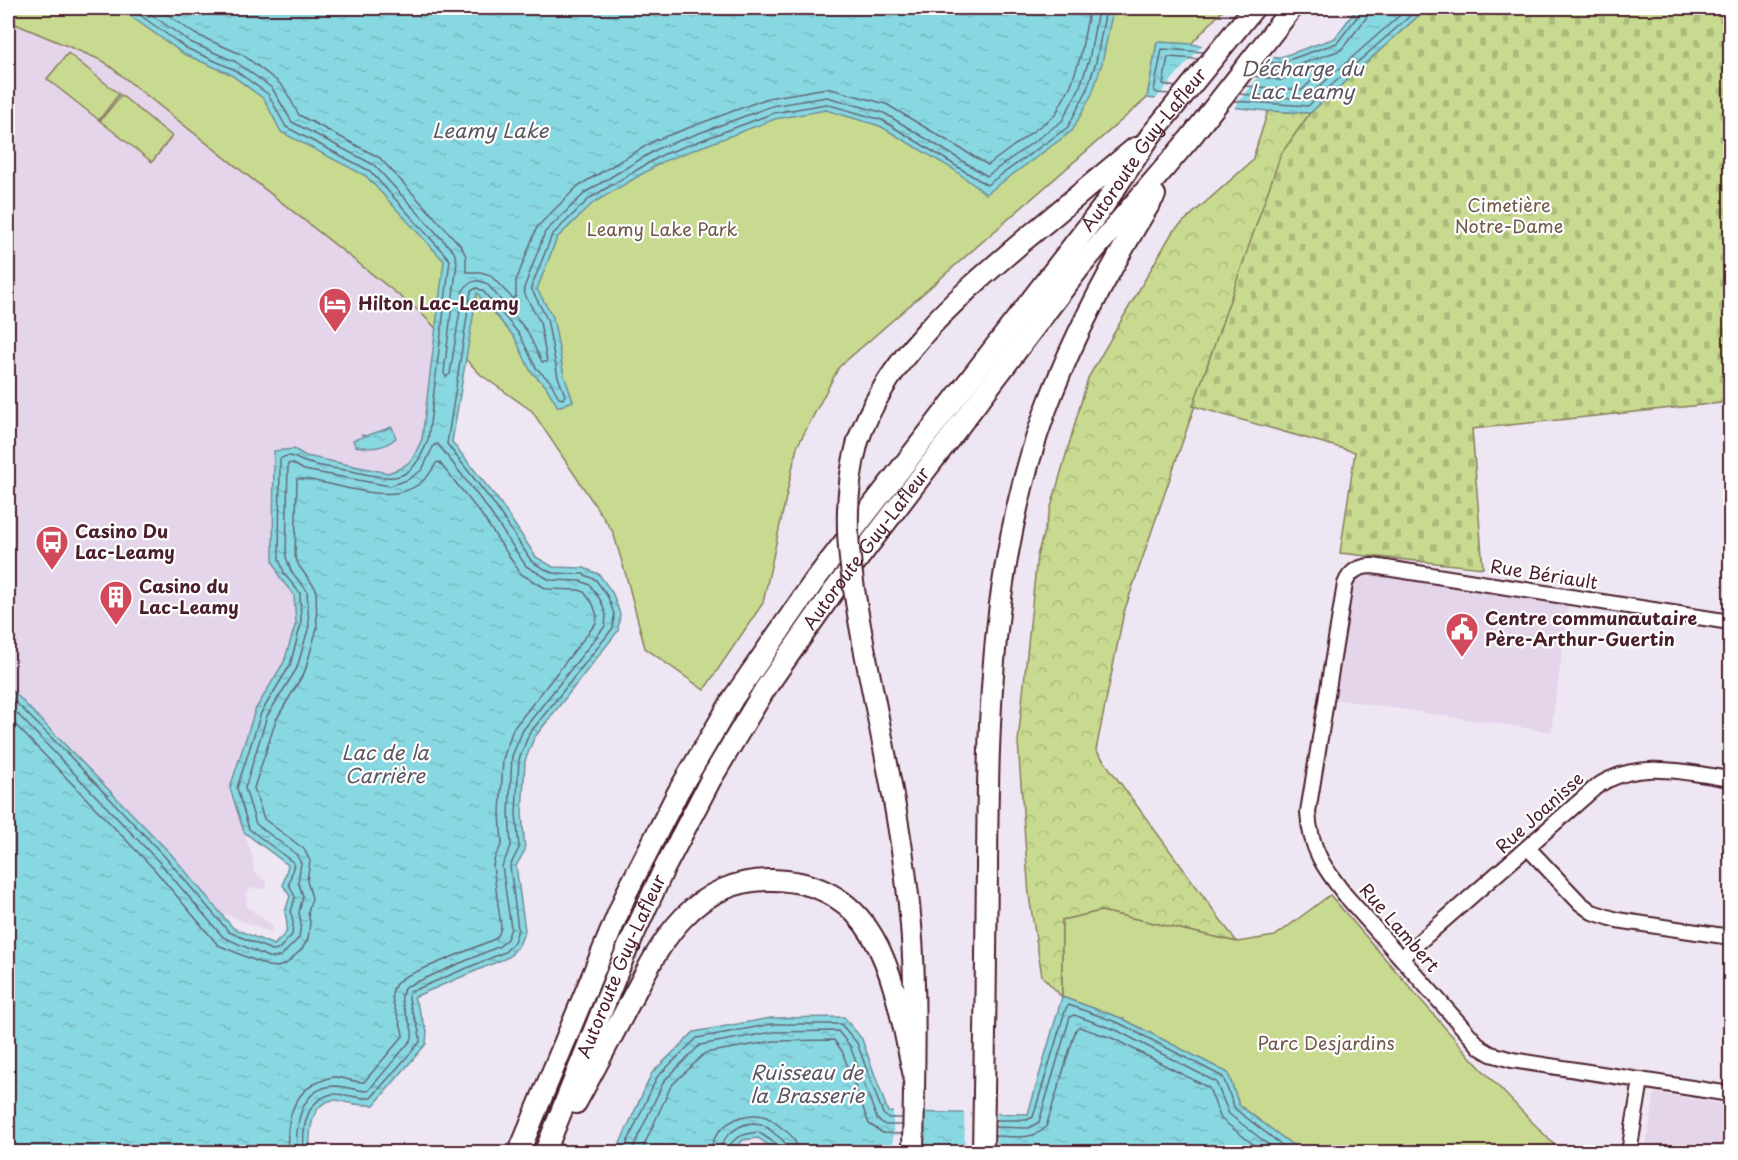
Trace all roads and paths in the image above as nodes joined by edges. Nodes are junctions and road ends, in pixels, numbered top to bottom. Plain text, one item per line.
1 (1250, 13) edge
2 (1287, 14) edge
3 (1151, 135) junction
4 (1191, 137) junction
5 (1353, 572) joint
6 (1731, 622) edge
7 (1731, 779) edge
8 (1528, 848) junction
9 (1731, 937) edge
10 (1402, 957) junction
11 (914, 1077) junction
12 (1641, 1080) junction
13 (1731, 1094) edge
14 (519, 1152) edge
15 (544, 1152) edge
16 (549, 1152) edge
17 (913, 1152) edge
18 (983, 1152) edge
19 (1629, 1152) edge

1 - 3 highway, Autoroute Guy-Lafleur
2 - 4 highway, Autoroute Guy-Lafleur
3 - 11 highway, bridge
3 - 14 highway, Autoroute Guy-Lafleur
4 - 15 highway, Autoroute Guy-Lafleur
4 - 18 highway
5 - 6 street, Rue Bériault
5 - 10 street, Rue Lambert
7 - 8 street, Rue Joanisse
8 - 9 street
8 - 10 street, Rue Joanisse
10 - 12 street, Rue Lambert
11 - 16 highway
11 - 17 highway
12 - 13 street, Rue Lambert
12 - 19 street

